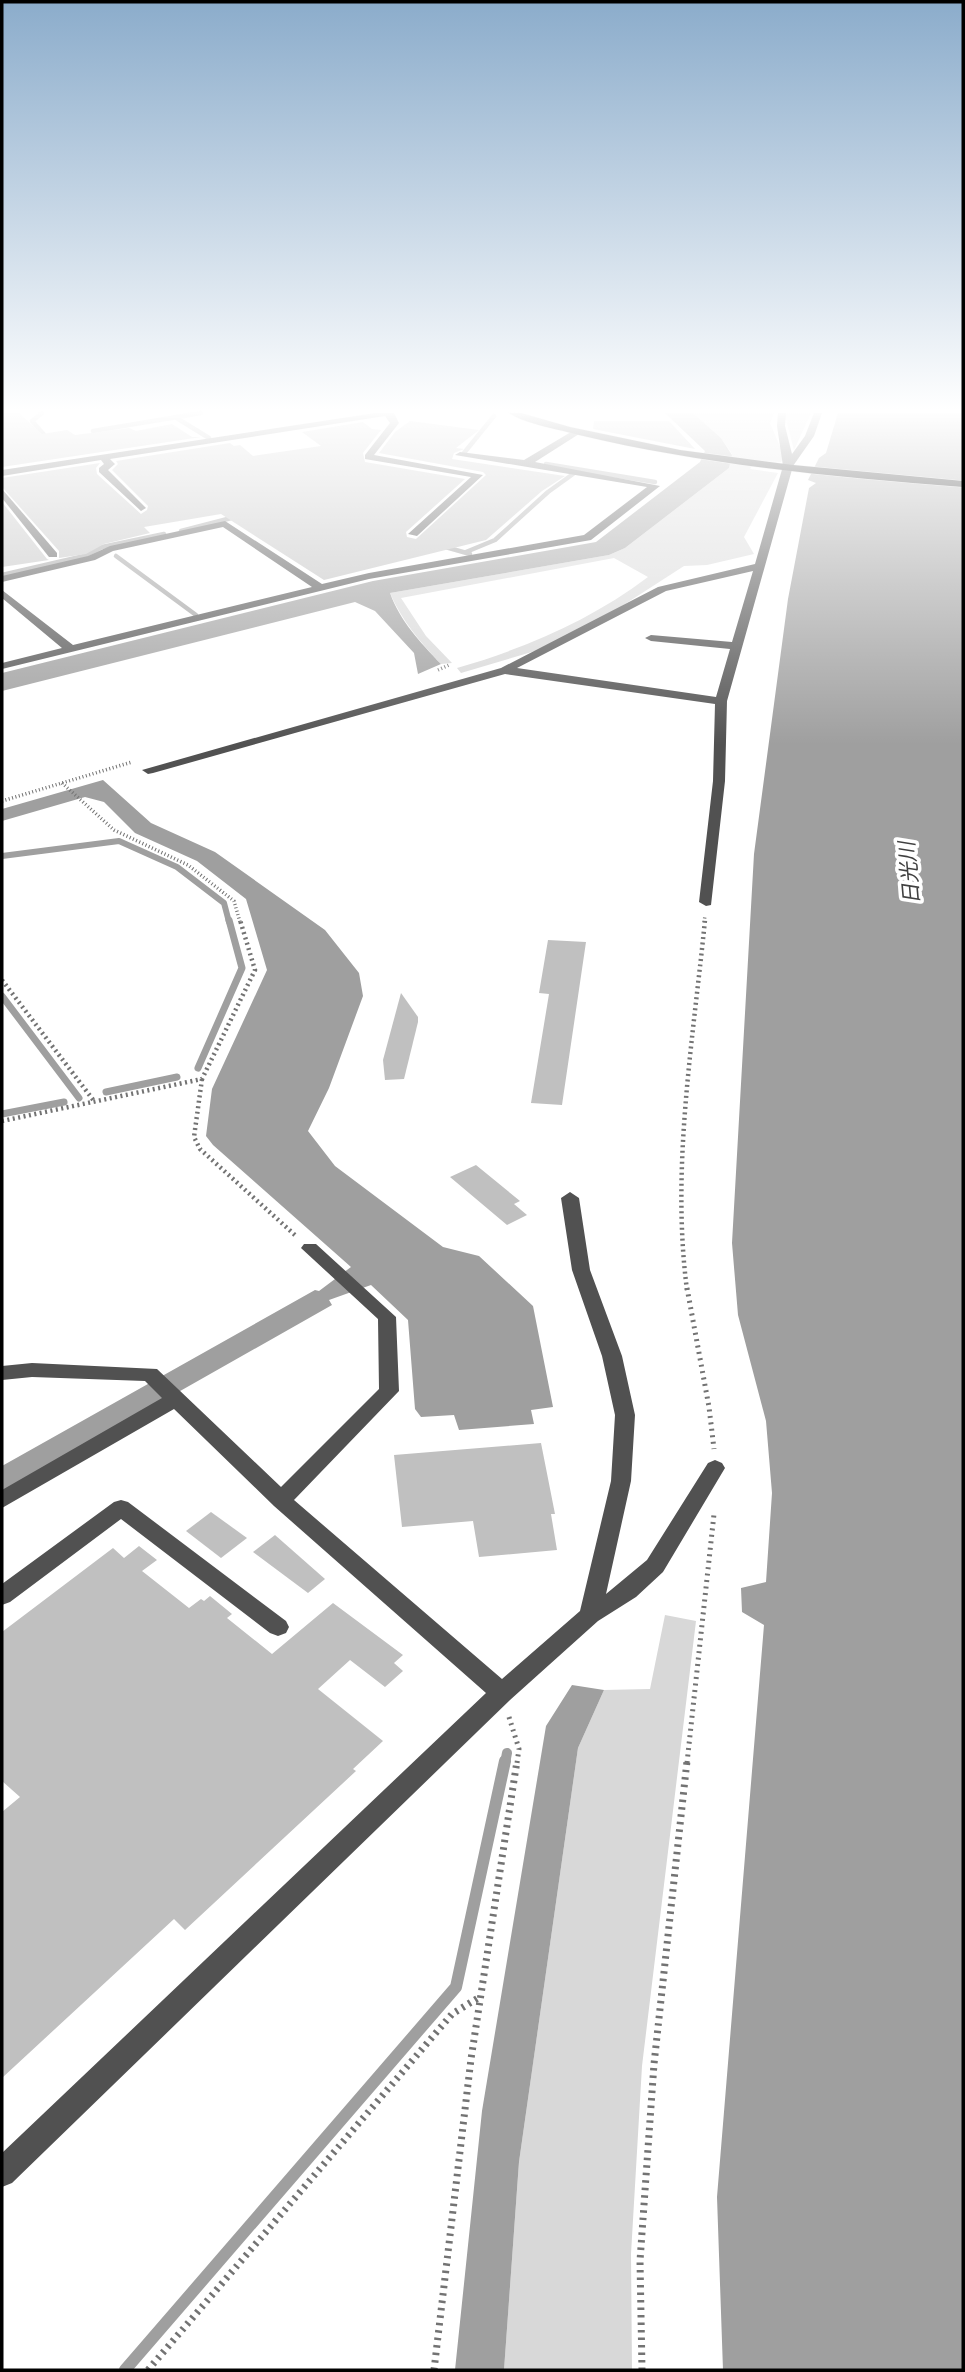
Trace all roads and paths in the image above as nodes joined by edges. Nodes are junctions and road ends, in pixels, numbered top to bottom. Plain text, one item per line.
1 (28, 524) edge
2 (424, 524) edge
3 (606, 524) edge
4 (772, 524) edge
5 (413, 534) dead end
6 (53, 555) dead end
7 (760, 566) junction
8 (2, 579) edge
9 (321, 588) junction
10 (2, 593) edge
11 (651, 638) dead end
12 (737, 646) junction
13 (71, 649) junction
14 (2, 666) edge
15 (505, 670) junction
16 (721, 701) junction
17 (148, 770) dead end
18 (67, 787) dead end
19 (706, 902) joint
20 (2, 980) edge
21 (202, 1079) junction
22 (94, 1101) junction
23 (2, 1121) edge
24 (570, 1198) dead end
25 (310, 1248) joint
26 (2, 1373) edge
27 (173, 1399) junction
28 (715, 1468) junction
29 (2, 1500) edge
30 (281, 1500) junction
31 (2, 1596) edge
32 (590, 1615) junction
33 (278, 1627) dead end
34 (502, 1693) junction
35 (478, 1998) junction
36 (2, 2173) edge
37 (148, 2370) edge
38 (434, 2370) edge
39 (642, 2370) edge

1 - 6 street
2 - 5 street
3 - 9 street
4 - 7 street
7 - 12 street
7 - 15 street
8 - 9 street
9 - 13 street
10 - 13 street
11 - 12 street
12 - 16 street
13 - 14 street
15 - 16 street
15 - 17 street
16 - 19 street
18 - 21 path
19 - 28 path
20 - 22 path
21 - 22 path
21 - 25 path
22 - 23 path
24 - 32 street
25 - 30 street
26 - 27 street
27 - 29 street
27 - 30 street
28 - 32 street
28 - 39 path
30 - 34 street
31 - 33 street
32 - 34 street
34 - 35 path
34 - 36 street
35 - 37 path
35 - 38 path

